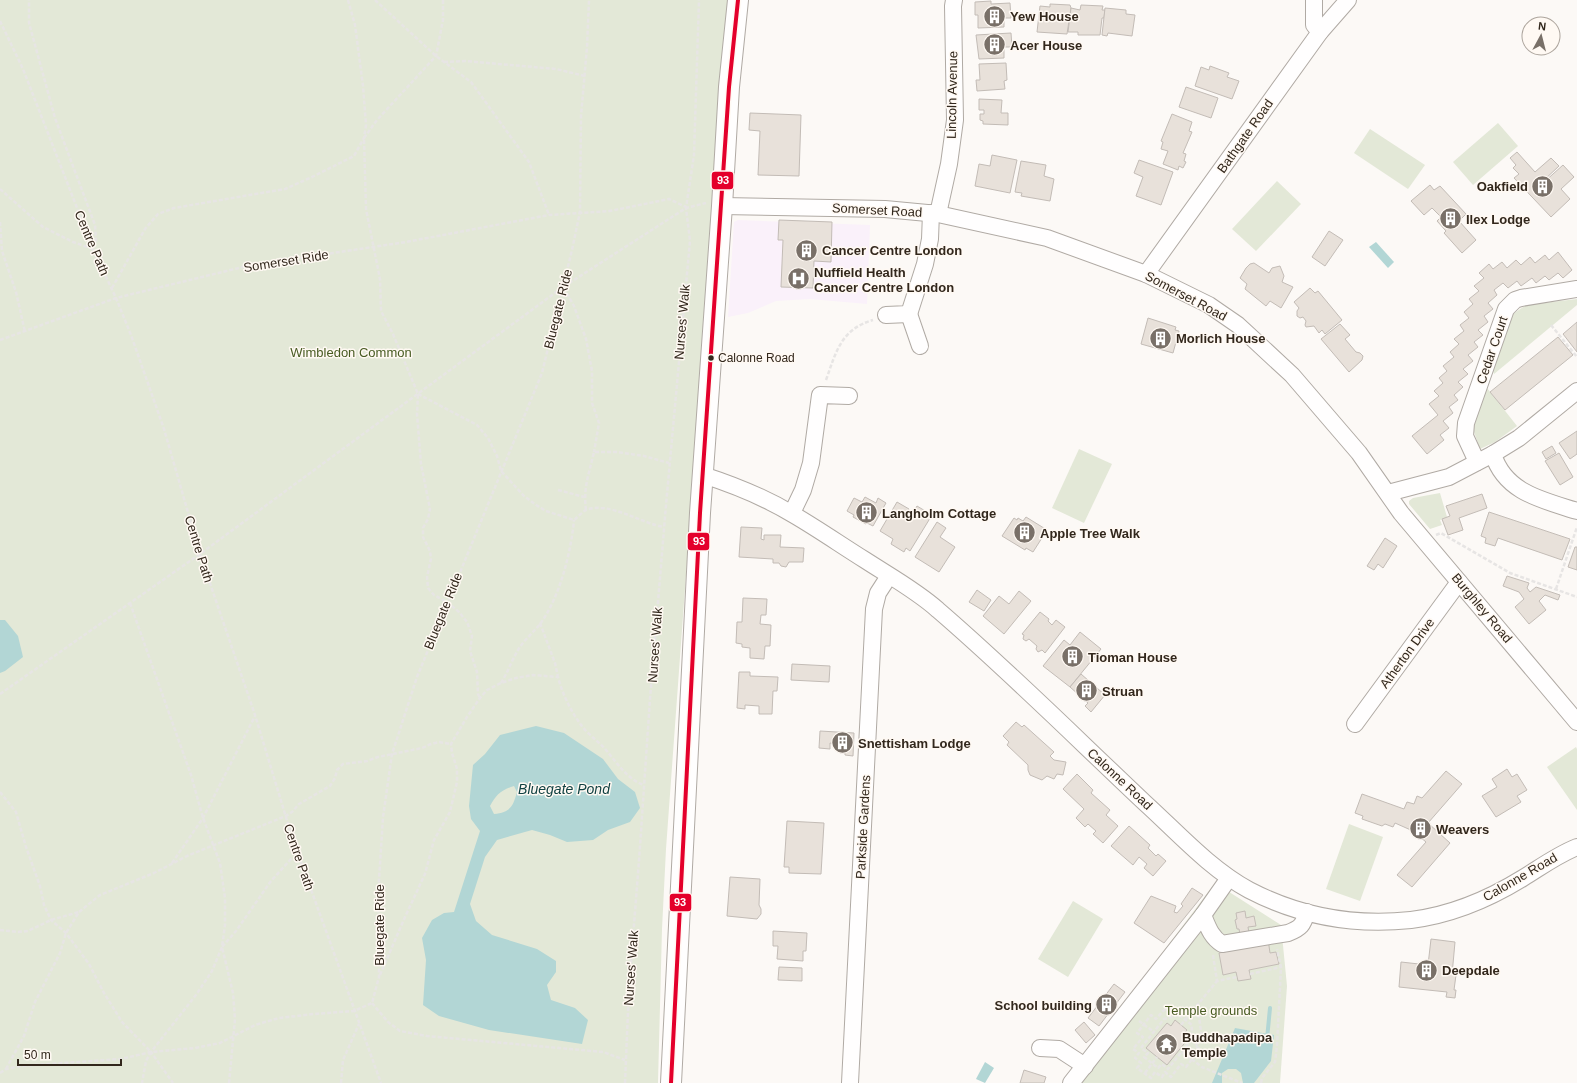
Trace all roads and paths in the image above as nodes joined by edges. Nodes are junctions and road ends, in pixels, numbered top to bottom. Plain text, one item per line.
1 (29, 0) edge
2 (348, 0) edge
3 (376, 0) edge
4 (443, 0) edge
5 (589, 0) edge
6 (699, 0) edge
7 (738, 0) edge
8 (954, 0) edge
9 (1314, 0) edge
10 (1348, 0) edge
11 (0, 22) edge
12 (1320, 32) junction
13 (436, 56) junction
14 (444, 62) junction
15 (585, 76) junction
16 (364, 138) junction
17 (0, 189) edge
18 (722, 206) junction
19 (686, 208) junction
20 (580, 212) junction
21 (934, 213) junction
22 (550, 215) junction
23 (0, 222) edge
24 (374, 247) junction
25 (93, 249) junction
26 (1146, 274) junction
27 (563, 287) junction
28 (112, 288) junction
29 (1577, 289) edge
30 (116, 298) junction
31 (909, 314) junction
32 (886, 315) joint
33 (1551, 324) dead end
34 (25, 332) junction
35 (0, 340) edge
36 (920, 346) dead end
37 (1577, 357) edge
38 (1577, 391) edge
39 (418, 394) junction
40 (820, 395) junction
41 (849, 396) dead end
42 (594, 452) junction
43 (1493, 454) junction
44 (1477, 462) junction
45 (669, 463) junction
46 (501, 471) junction
47 (703, 475) junction
48 (558, 490) dead end
49 (1388, 493) junction
50 (584, 497) junction
51 (586, 510) junction
52 (1577, 511) edge
53 (792, 513) junction
54 (574, 520) junction
55 (664, 527) junction
56 (1577, 527) edge
57 (1425, 540) junction
58 (200, 554) junction
59 (889, 576) junction
60 (1459, 582) junction
61 (1556, 588) junction
62 (1577, 597) edge
63 (447, 602) junction
64 (130, 603) junction
65 (540, 623) junction
66 (558, 677) junction
67 (501, 683) junction
68 (0, 694) edge
69 (480, 698) junction
70 (255, 715) junction
71 (1577, 722) edge
72 (1355, 724) dead end
73 (451, 744) junction
74 (392, 754) junction
75 (644, 785) junction
76 (0, 792) edge
77 (286, 816) junction
78 (203, 818) junction
79 (213, 846) junction
80 (1577, 847) edge
81 (299, 857) junction
82 (172, 863) junction
83 (1229, 878) junction
84 (79, 912) junction
85 (1307, 912) junction
86 (1203, 915) junction
87 (51, 920) junction
88 (0, 930) edge
89 (66, 934) junction
90 (1275, 936) junction
91 (1222, 944) junction
92 (222, 947) junction
93 (1281, 967) junction
94 (1250, 974) dead end
95 (379, 977) junction
96 (1237, 977) dead end
97 (1217, 981) junction
98 (372, 1003) junction
99 (354, 1011) junction
100 (1192, 1012) junction
101 (1186, 1020) junction
102 (359, 1024) junction
103 (1144, 1024) junction
104 (1181, 1025) dead end
105 (1154, 1032) junction
106 (235, 1036) junction
107 (1040, 1048) dead end
108 (151, 1052) junction
109 (1182, 1052) junction
110 (1156, 1057) dead end
111 (625, 1060) junction
112 (1192, 1060) junction
113 (1152, 1063) junction
114 (1085, 1066) junction
115 (6, 1069) junction
116 (0, 1073) edge
117 (1145, 1073) junction
118 (142, 1083) edge
119 (173, 1083) edge
120 (229, 1083) edge
121 (340, 1083) edge
122 (381, 1083) edge
123 (625, 1083) edge
124 (671, 1083) edge
125 (850, 1083) edge
126 (1071, 1083) edge
127 (1242, 1083) edge
128 (1261, 1083) edge

1 - 25 path
2 - 16 path
3 - 13 path
4 - 13 path
5 - 15 path, Bluegate Ride
6 - 19 path, Nurses' Walk
7 - 18 main road
8 - 21 street, Lincoln Avenue
9 - 12 street
10 - 12 street, Bathgate Road
11 - 25 path, Centre Path
12 - 26 street, Bathgate Road
13 - 14 path
13 - 16 path
14 - 15 path
14 - 22 path
15 - 20 path, Bluegate Ride
16 - 24 path
16 - 28 path
17 - 25 path
18 - 21 street, Somerset Road
18 - 47 main road
19 - 20 path, Somerset Ride
19 - 27 path
19 - 45 path, Nurses' Walk
20 - 22 path, Somerset Ride
20 - 27 path, Bluegate Ride
21 - 26 street, Somerset Road
21 - 31 street, Lincoln Avenue
22 - 24 path, Somerset Ride
23 - 34 path
24 - 30 path, Somerset Ride
24 - 39 path
25 - 28 path, Centre Path
26 - 49 street, Somerset Road
27 - 39 path
27 - 42 path
27 - 46 path, Bluegate Ride
28 - 30 path, Centre Path
29 - 44 street, Cedar Court
30 - 34 path, Somerset Ride
30 - 58 path, Centre Path
31 - 32 street
31 - 36 street
32 - 40 path
33 - 37 path
34 - 35 path, Somerset Ride
38 - 43 street
39 - 46 path
39 - 58 path
39 - 63 path
40 - 41 street
40 - 53 street
42 - 45 path
42 - 50 path
43 - 44 street
43 - 52 street
44 - 49 street
45 - 55 path, Nurses' Walk
46 - 54 path
46 - 63 path, Bluegate Ride
47 - 53 street, Calonne Road
47 - 124 main road
48 - 50 path
49 - 57 street, Burghley Road
50 - 51 path
51 - 54 path
51 - 55 path
53 - 59 street, Calonne Road
54 - 65 path
55 - 75 path, Nurses' Walk
56 - 61 path
57 - 60 street, Burghley Road
57 - 61 path
58 - 64 path
58 - 70 path, Centre Path
59 - 83 street, Calonne Road
59 - 125 street, Parkside Gardens
60 - 71 street, Burghley Road
60 - 72 street, Atherton Drive
61 - 62 path
63 - 69 path
63 - 74 path, Bluegate Ride
64 - 68 path
64 - 78 path
65 - 66 path
65 - 67 path
66 - 67 path
66 - 75 path
67 - 69 path
69 - 73 path
70 - 77 path, Centre Path
70 - 78 path
73 - 74 path
73 - 95 path
74 - 77 path
74 - 95 path, Bluegate Ride
75 - 111 path, Nurses' Walk
76 - 87 path
77 - 79 path
77 - 81 path, Centre Path
78 - 79 path
78 - 82 path
79 - 82 path
79 - 92 path
80 - 85 street, Calonne Road
81 - 92 path
81 - 99 path, Centre Path
82 - 84 path
83 - 85 street, Calonne Road
83 - 86 street
84 - 87 path
84 - 89 path
85 - 90 street
86 - 91 street
86 - 114 street
87 - 88 path
87 - 89 path
89 - 108 path
89 - 115 path
90 - 91 street
90 - 93 path
91 - 97 path
92 - 106 path
92 - 108 path
93 - 94 path
93 - 128 path
95 - 98 path, Bluegate Ride
96 - 97 path
97 - 100 path
98 - 99 path
98 - 111 path
99 - 102 path, Centre Path
99 - 106 path
100 - 101 path
100 - 103 path
100 - 112 path
101 - 104 path
101 - 105 path
101 - 109 path
102 - 121 path
102 - 122 path, Centre Path
103 - 105 path
103 - 117 path
105 - 113 path
106 - 108 path
106 - 120 path
107 - 114 street
108 - 115 path
108 - 118 path
108 - 119 path
109 - 112 path
109 - 113 path
110 - 113 path
111 - 123 path, Nurses' Walk
112 - 117 path
112 - 127 path
113 - 117 path
114 - 126 street
115 - 116 path

